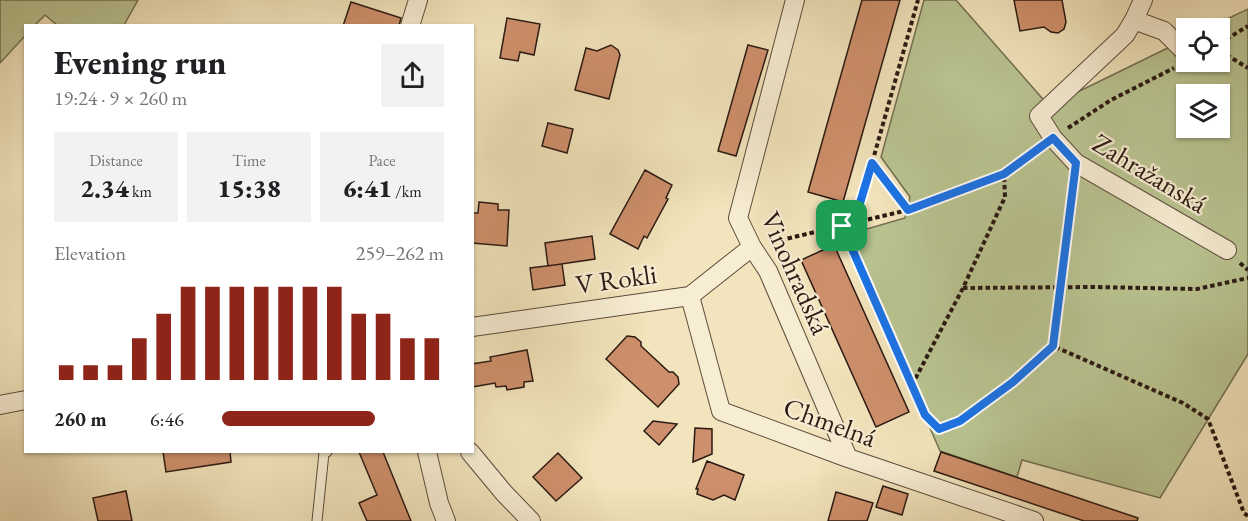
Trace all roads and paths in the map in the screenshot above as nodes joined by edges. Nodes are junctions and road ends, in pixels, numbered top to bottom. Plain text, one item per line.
1 (418, 0) edge
2 (795, 0) edge
3 (918, 0) edge
4 (1143, 0) edge
5 (1134, 20) junction
6 (411, 24) edge
7 (1248, 26) edge
8 (1230, 37) edge
9 (1176, 50) edge
10 (1230, 57) edge
11 (1176, 63) edge
12 (1248, 68) edge
13 (1053, 138) junction
14 (872, 163) junction
15 (1076, 163) junction
16 (1004, 174) junction
17 (908, 210) junction
18 (854, 223) junction
19 (842, 226) junction
20 (752, 247) junction
21 (1227, 250) dead end
22 (1248, 278) edge
23 (1060, 287) junction
24 (963, 288) junction
25 (690, 296) junction
26 (474, 327) edge
27 (1053, 346) junction
28 (912, 385) junction
29 (24, 400) edge
30 (0, 405) edge
31 (324, 453) edge
32 (427, 453) edge
33 (471, 453) edge
34 (848, 458) junction
35 (1248, 516) edge
36 (317, 521) edge
37 (446, 521) edge
38 (531, 521) edge
39 (1035, 521) edge

1 - 6 street
2 - 20 street, Vinohradská
3 - 14 path
4 - 5 street, Zahražanská
5 - 9 street
5 - 13 street, Zahražanská
7 - 8 path
10 - 12 path
11 - 13 path
13 - 15 street, Zahražanská
13 - 16 path
14 - 17 path
14 - 18 path
15 - 21 street, Zahražanská
15 - 23 path
16 - 17 path
16 - 24 path
17 - 18 path
18 - 19 path
19 - 20 path
19 - 28 path
20 - 25 street, V Rokli
20 - 34 street, Vinohradská
22 - 23 path
23 - 24 path
23 - 27 path
24 - 28 path
25 - 26 street, V Rokli
25 - 34 street, Chmelná
27 - 28 path
27 - 35 path
29 - 30 street
31 - 36 lane
32 - 37 street
33 - 38 street
34 - 39 street, Chmelná

